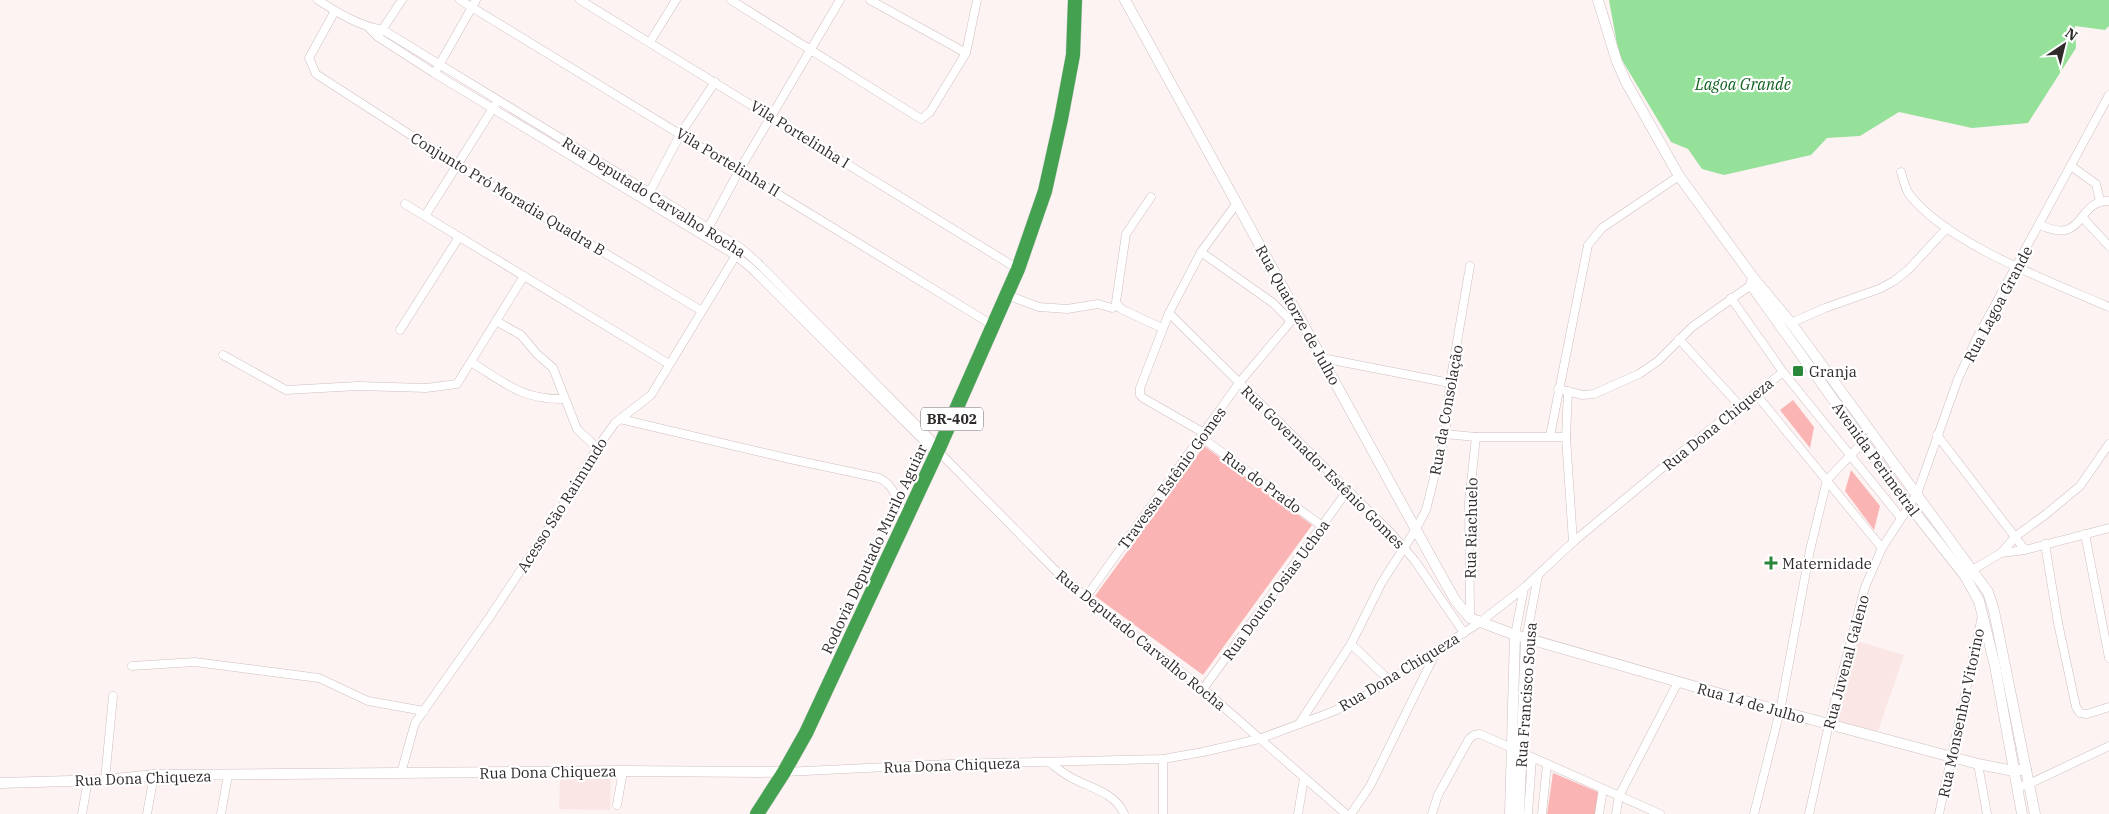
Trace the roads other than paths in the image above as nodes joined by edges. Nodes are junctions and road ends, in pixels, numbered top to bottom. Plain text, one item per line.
1 (318, 0) edge
2 (402, 0) edge
3 (460, 0) edge
4 (580, 0) edge
5 (676, 0) edge
6 (730, 0) edge
7 (840, 0) edge
8 (870, 0) edge
9 (977, 0) edge
10 (1075, 0) edge
11 (1125, 0) edge
12 (1598, 0) edge
13 (474, 3) edge
14 (335, 11) junction
15 (380, 33) junction
16 (650, 42) junction
17 (810, 50) junction
18 (966, 53) junction
19 (437, 69) junction
20 (715, 82) junction
21 (2109, 95) edge
22 (497, 101) junction
23 (493, 108) junction
24 (771, 116) junction
25 (681, 133) junction
26 (457, 165) junction
27 (2071, 166) junction
28 (740, 169) junction
29 (1901, 172) dead end
30 (1679, 176) junction
31 (649, 193) junction
32 (1152, 196) dead end
33 (644, 200) junction
34 (2100, 201) junction
35 (2109, 201) edge
36 (1237, 203) junction
37 (405, 204) dead end
38 (426, 216) junction
39 (2082, 217) junction
40 (2040, 225) junction
41 (708, 228) junction
42 (1947, 228) junction
43 (704, 236) junction
44 (459, 237) junction
45 (2109, 246) edge
46 (738, 252) junction
47 (1201, 252) junction
48 (1470, 266) dead end
49 (2018, 266) junction
50 (1018, 269) junction
51 (524, 276) junction
52 (1752, 281) junction
53 (1007, 295) junction
54 (1731, 298) junction
55 (1117, 306) junction
56 (2109, 307) edge
57 (702, 311) junction
58 (1169, 313) junction
59 (1294, 318) junction
60 (496, 321) junction
61 (1791, 323) junction
62 (994, 326) junction
63 (1162, 328) junction
64 (400, 330) dead end
65 (1679, 339) junction
66 (223, 355) dead end
67 (1809, 356) junction
68 (1322, 358) junction
69 (471, 362) junction
70 (669, 364) junction
71 (1783, 372) junction
72 (1240, 383) junction
73 (1450, 383) junction
74 (1558, 389) junction
75 (1568, 392) junction
76 (1755, 393) junction
77 (565, 399) junction
78 (1739, 405) junction
79 (620, 419) junction
80 (1445, 434) junction
81 (1202, 435) junction
82 (1938, 435) junction
83 (1550, 436) junction
84 (1476, 437) junction
85 (1566, 437) junction
86 (1862, 442) junction
87 (2109, 444) edge
88 (597, 448) junction
89 (940, 453) junction
90 (1850, 456) junction
91 (1827, 480) junction
92 (1348, 490) junction
93 (1917, 494) junction
94 (1909, 505) junction
95 (1901, 518) junction
96 (905, 522) junction
97 (1322, 526) junction
98 (2109, 528) edge
99 (1416, 529) junction
100 (2085, 534) junction
101 (2016, 536) junction
102 (1573, 542) junction
103 (2045, 544) junction
104 (1405, 548) junction
105 (1882, 548) junction
106 (2025, 550) junction
107 (2001, 553) junction
108 (1969, 573) junction
109 (1538, 576) junction
110 (1524, 588) junction
111 (1086, 597) junction
112 (1982, 611) junction
113 (1475, 620) junction
114 (1464, 633) junction
115 (1514, 635) junction
116 (1526, 639) junction
117 (1352, 644) junction
118 (1436, 652) junction
119 (2109, 658) edge
120 (132, 666) dead end
121 (1390, 681) junction
122 (1678, 682) junction
123 (1203, 689) junction
124 (113, 696) dead end
125 (1513, 697) junction
126 (1524, 698) junction
127 (2109, 707) edge
128 (424, 711) junction
129 (1780, 712) junction
130 (1299, 724) junction
131 (1829, 724) junction
132 (1259, 739) junction
133 (2109, 746) edge
134 (1511, 750) junction
135 (1522, 753) junction
136 (1950, 756) junction
137 (1532, 758) junction
138 (1163, 759) junction
139 (1049, 762) junction
140 (1548, 764) junction
141 (1978, 764) junction
142 (2026, 769) junction
143 (624, 771) junction
144 (2014, 771) junction
145 (784, 772) junction
146 (401, 773) junction
147 (154, 775) junction
148 (228, 775) junction
149 (1304, 778) junction
150 (88, 780) junction
151 (105, 780) junction
152 (0, 783) edge
153 (2029, 784) junction
154 (2017, 787) junction
155 (1603, 788) junction
156 (1619, 796) junction
157 (1515, 802) junction
158 (617, 805) dead end
159 (82, 814) edge
160 (147, 814) edge
161 (221, 814) edge
162 (757, 814) edge
163 (1124, 814) edge
164 (1163, 814) edge
165 (1298, 814) edge
166 (1346, 814) edge
167 (1351, 814) edge
168 (1432, 814) edge
169 (1510, 814) edge
170 (1519, 814) edge
171 (1528, 814) edge
172 (1542, 814) edge
173 (1599, 814) edge
174 (1616, 814) edge
175 (1660, 814) edge
176 (1754, 814) edge
177 (1809, 814) edge
178 (1939, 814) edge
179 (1987, 814) edge
180 (2022, 814) edge
181 (2034, 814) edge

1 - 14 street, Rua Deputado Carvalho Rocha
2 - 15 street
3 - 13 street, Vila Portelinha II
4 - 16 street, Vila Portelinha I
5 - 16 street
6 - 17 street
7 - 17 street
8 - 18 street
9 - 18 street
10 - 50 highway, Rodovia Deputado Murilo Aguiar / BR-402
11 - 36 street, Rua Quatorze de Julho
12 - 30 street
13 - 19 street
13 - 25 street, Vila Portelinha II
14 - 15 street, Rua Deputado Carvalho Rocha
14 - 26 street, Conjunto Pró Moradia Quadra B
15 - 19 street, Rua Deputado Carvalho Rocha
16 - 20 street, Vila Portelinha I
17 - 18 street
17 - 24 street
19 - 22 street, Rua Deputado Carvalho Rocha
19 - 23 street, Rua Deputado Carvalho Rocha
20 - 24 street, Vila Portelinha I
20 - 25 street
21 - 27 street, Rua Lagoa Grande
22 - 23 street
22 - 31 street, Rua Deputado Carvalho Rocha
23 - 26 street
23 - 33 street, Rua Deputado Carvalho Rocha
24 - 28 street
24 - 50 street, Vila Portelinha I
25 - 28 street, Vila Portelinha II
25 - 31 street
26 - 38 street
26 - 57 street, Conjunto Pró Moradia Quadra B
27 - 34 street
27 - 40 street, Rua Lagoa Grande
28 - 41 street
28 - 62 street, Vila Portelinha II
29 - 42 street
30 - 52 street
30 - 74 street
31 - 33 street
31 - 41 street, Rua Deputado Carvalho Rocha
32 - 55 street
33 - 43 street, Rua Deputado Carvalho Rocha
34 - 35 street
34 - 39 street
36 - 47 street
36 - 59 street, Rua Quatorze de Julho
37 - 38 street
38 - 44 street
39 - 40 street
39 - 45 street
40 - 49 street, Rua Lagoa Grande
41 - 43 street
41 - 46 street, Rua Deputado Carvalho Rocha
42 - 49 street
42 - 61 street
43 - 46 street, Rua Deputado Carvalho Rocha
44 - 51 street
44 - 64 street
46 - 57 street, Acesso São Raimundo
46 - 89 street, Rua Deputado Carvalho Rocha
47 - 58 street
47 - 59 street
48 - 73 street, Rua da Consolação
49 - 56 street
49 - 82 street, Rua Lagoa Grande
50 - 53 highway, Rodovia Deputado Murilo Aguiar / BR-402
51 - 60 street
51 - 70 street
52 - 54 street
52 - 61 street, Avenida Perimetral
52 - 67 street, Avenida Perimetral
53 - 55 street
53 - 62 highway, Rodovia Deputado Murilo Aguiar / BR-402
54 - 65 street
54 - 71 street
55 - 63 street
57 - 70 street, Acesso São Raimundo
58 - 63 street
58 - 72 street, Rua Governador Estênio Gomes
59 - 68 street, Rua Quatorze de Julho
59 - 72 street, Travessa Estênio Gomes
60 - 69 street
60 - 77 street
61 - 67 street, Avenida Perimetral
62 - 89 highway, Rodovia Deputado Murilo Aguiar / BR-402
63 - 81 street, Rua do Prado
65 - 75 street
65 - 78 street
66 - 69 street
67 - 86 street, Avenida Perimetral
67 - 93 street, Avenida Perimetral
68 - 73 street
68 - 99 street, Rua Quatorze de Julho
69 - 77 street
70 - 79 street, Acesso São Raimundo
71 - 76 street, Rua Dona Chiqueza
71 - 90 street
72 - 81 street, Travessa Estênio Gomes
72 - 92 street, Rua Governador Estênio Gomes
73 - 80 street, Rua da Consolação
74 - 75 street
74 - 83 street
75 - 85 street
76 - 78 street, Rua Dona Chiqueza
76 - 91 street
77 - 88 street
78 - 102 street, Rua Dona Chiqueza
79 - 88 street, Acesso São Raimundo
79 - 96 street
80 - 84 street
80 - 99 street, Rua da Consolação
81 - 97 street, Rua do Prado
81 - 111 street, Travessa Estênio Gomes
82 - 93 street, Rua Lagoa Grande
82 - 101 street
83 - 84 street
83 - 85 street
84 - 113 street, Rua Riachuelo
85 - 102 street
86 - 90 street
86 - 94 street, Avenida Perimetral
87 - 101 street
88 - 128 street, Acesso São Raimundo
89 - 96 highway, Rodovia Deputado Murilo Aguiar / BR-402
89 - 111 street, Rua Deputado Carvalho Rocha
90 - 91 street
90 - 95 street
91 - 105 street
91 - 129 street
92 - 97 street, Rua Doutor Osias Uchoa
92 - 104 street, Rua Governador Estênio Gomes
93 - 94 street, Rua Lagoa Grande
93 - 108 street, Avenida Perimetral
94 - 95 street, Rua Lagoa Grande
94 - 108 street, Avenida Perimetral
95 - 105 street, Rua Juvenal Galeno
96 - 145 highway, Rodovia Deputado Murilo Aguiar / BR-402
97 - 123 street, Rua Doutor Osias Uchoa
98 - 100 street
99 - 104 street, Rua da Consolação
99 - 113 street, Rua Quatorze de Julho
100 - 103 street
100 - 119 street
101 - 106 street
101 - 107 street
102 - 109 street, Rua Dona Chiqueza
103 - 106 street
103 - 127 street
104 - 114 street, Rua Governador Estênio Gomes
104 - 117 street, Rua da Consolação
105 - 131 street, Rua Juvenal Galeno
106 - 107 street
107 - 108 street
108 - 112 street, Avenida Perimetral
108 - 142 street, Avenida Perimetral
109 - 110 street, Rua Dona Chiqueza
109 - 116 street, Rua Francisco Sousa
110 - 113 street, Rua Dona Chiqueza
110 - 115 street, Rua Francisco Sousa
111 - 123 street, Rua Deputado Carvalho Rocha
112 - 136 street, Rua Monsenhor Vitorino
112 - 144 street, Avenida Perimetral
113 - 114 street, Rua Dona Chiqueza
113 - 115 street, Rua 14 de Julho
114 - 118 street, Rua Dona Chiqueza
115 - 116 street, Rua 14 de Julho
115 - 125 street, Rua Francisco Sousa
116 - 122 street, Rua 14 de Julho
116 - 126 street, Rua Francisco Sousa
117 - 121 street
117 - 130 street, Rua da Consolação
118 - 121 street, Rua Dona Chiqueza
118 - 167 street
120 - 128 street
121 - 130 street, Rua Dona Chiqueza
122 - 129 street, Rua 14 de Julho
122 - 156 street
123 - 132 street, Rua Deputado Carvalho Rocha
124 - 151 street
125 - 126 street
125 - 134 street, Rua Francisco Sousa
126 - 135 street, Rua Francisco Sousa
128 - 146 street, Acesso São Raimundo
129 - 131 street, Rua 14 de Julho
129 - 176 street
130 - 132 street, Rua Dona Chiqueza
131 - 136 street, Rua 14 de Julho
131 - 177 street, Rua Juvenal Galeno
132 - 138 street, Rua Dona Chiqueza
132 - 149 street, Rua Deputado Carvalho Rocha
133 - 153 street
134 - 135 street
134 - 157 street, Rua Francisco Sousa
134 - 168 street
135 - 137 street
135 - 157 street, Rua Francisco Sousa
136 - 141 street, Rua 14 de Julho
136 - 178 street, Rua Monsenhor Vitorino
137 - 140 street
137 - 171 street, Rua Francisco Sousa
138 - 139 street, Rua Dona Chiqueza
138 - 164 street
139 - 145 street, Rua Dona Chiqueza
139 - 163 street
140 - 155 street
140 - 172 street
141 - 144 street, Rua 14 de Julho
141 - 179 street
142 - 144 street, Rua 14 de Julho
142 - 153 street, Avenida Perimetral
143 - 145 street, Rua Dona Chiqueza
143 - 146 street, Rua Dona Chiqueza
143 - 158 street
144 - 154 street, Avenida Perimetral
145 - 162 highway, Rodovia Deputado Murilo Aguiar / BR-402
146 - 148 street, Rua Dona Chiqueza
147 - 148 street, Rua Dona Chiqueza
147 - 151 street, Rua Dona Chiqueza
147 - 160 street
148 - 161 street
149 - 165 street
149 - 166 street, Rua Deputado Carvalho Rocha
150 - 151 street, Rua Dona Chiqueza
150 - 152 street, Rua Dona Chiqueza
150 - 159 street
153 - 154 street
153 - 181 street, Avenida Perimetral
154 - 180 street, Avenida Perimetral
155 - 156 street
155 - 173 street
156 - 174 street
156 - 175 street
157 - 169 street, Rua Francisco Sousa
157 - 170 street, Rua Francisco Sousa

